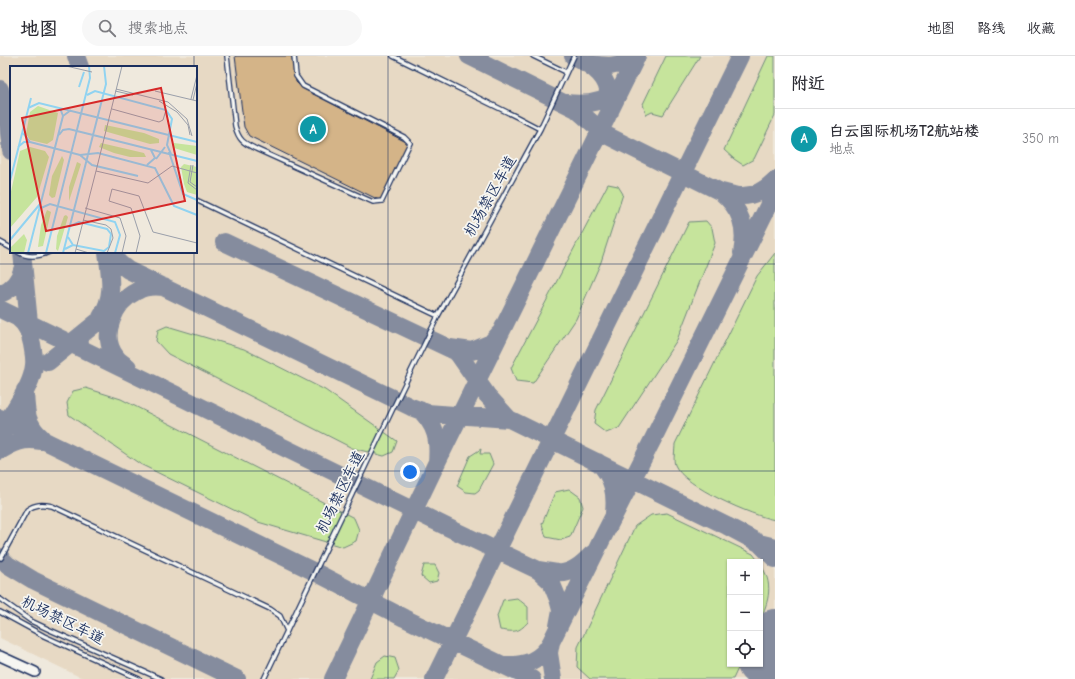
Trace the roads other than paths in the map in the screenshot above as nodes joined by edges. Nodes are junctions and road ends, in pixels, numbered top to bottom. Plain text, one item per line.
1 (227, 56) edge
2 (294, 56) edge
3 (393, 56) edge
4 (533, 56) edge
5 (574, 56) edge
6 (566, 72) junction
7 (540, 129) junction
8 (197, 200) edge
9 (0, 242) edge
10 (10, 247) edge
11 (20, 253) edge
12 (46, 253) edge
13 (438, 316) junction
14 (1, 558) edge
15 (0, 599) edge
16 (0, 612) edge
17 (287, 631) junction
18 (0, 656) edge
19 (35, 672) dead end
20 (139, 679) edge
21 (161, 679) edge
22 (264, 679) edge

1 - 2 lane
3 - 7 lane
4 - 6 lane
5 - 6 lane, 机场禁区车道
6 - 7 lane, 机场禁区车道
7 - 13 lane, 机场禁区车道
8 - 13 lane
9 - 10 lane
11 - 12 lane
13 - 17 lane, 机场禁区车道
14 - 17 lane
15 - 21 lane, 机场禁区车道
16 - 20 lane, 机场禁区车道
17 - 22 lane, 机场禁区车道
18 - 19 street

